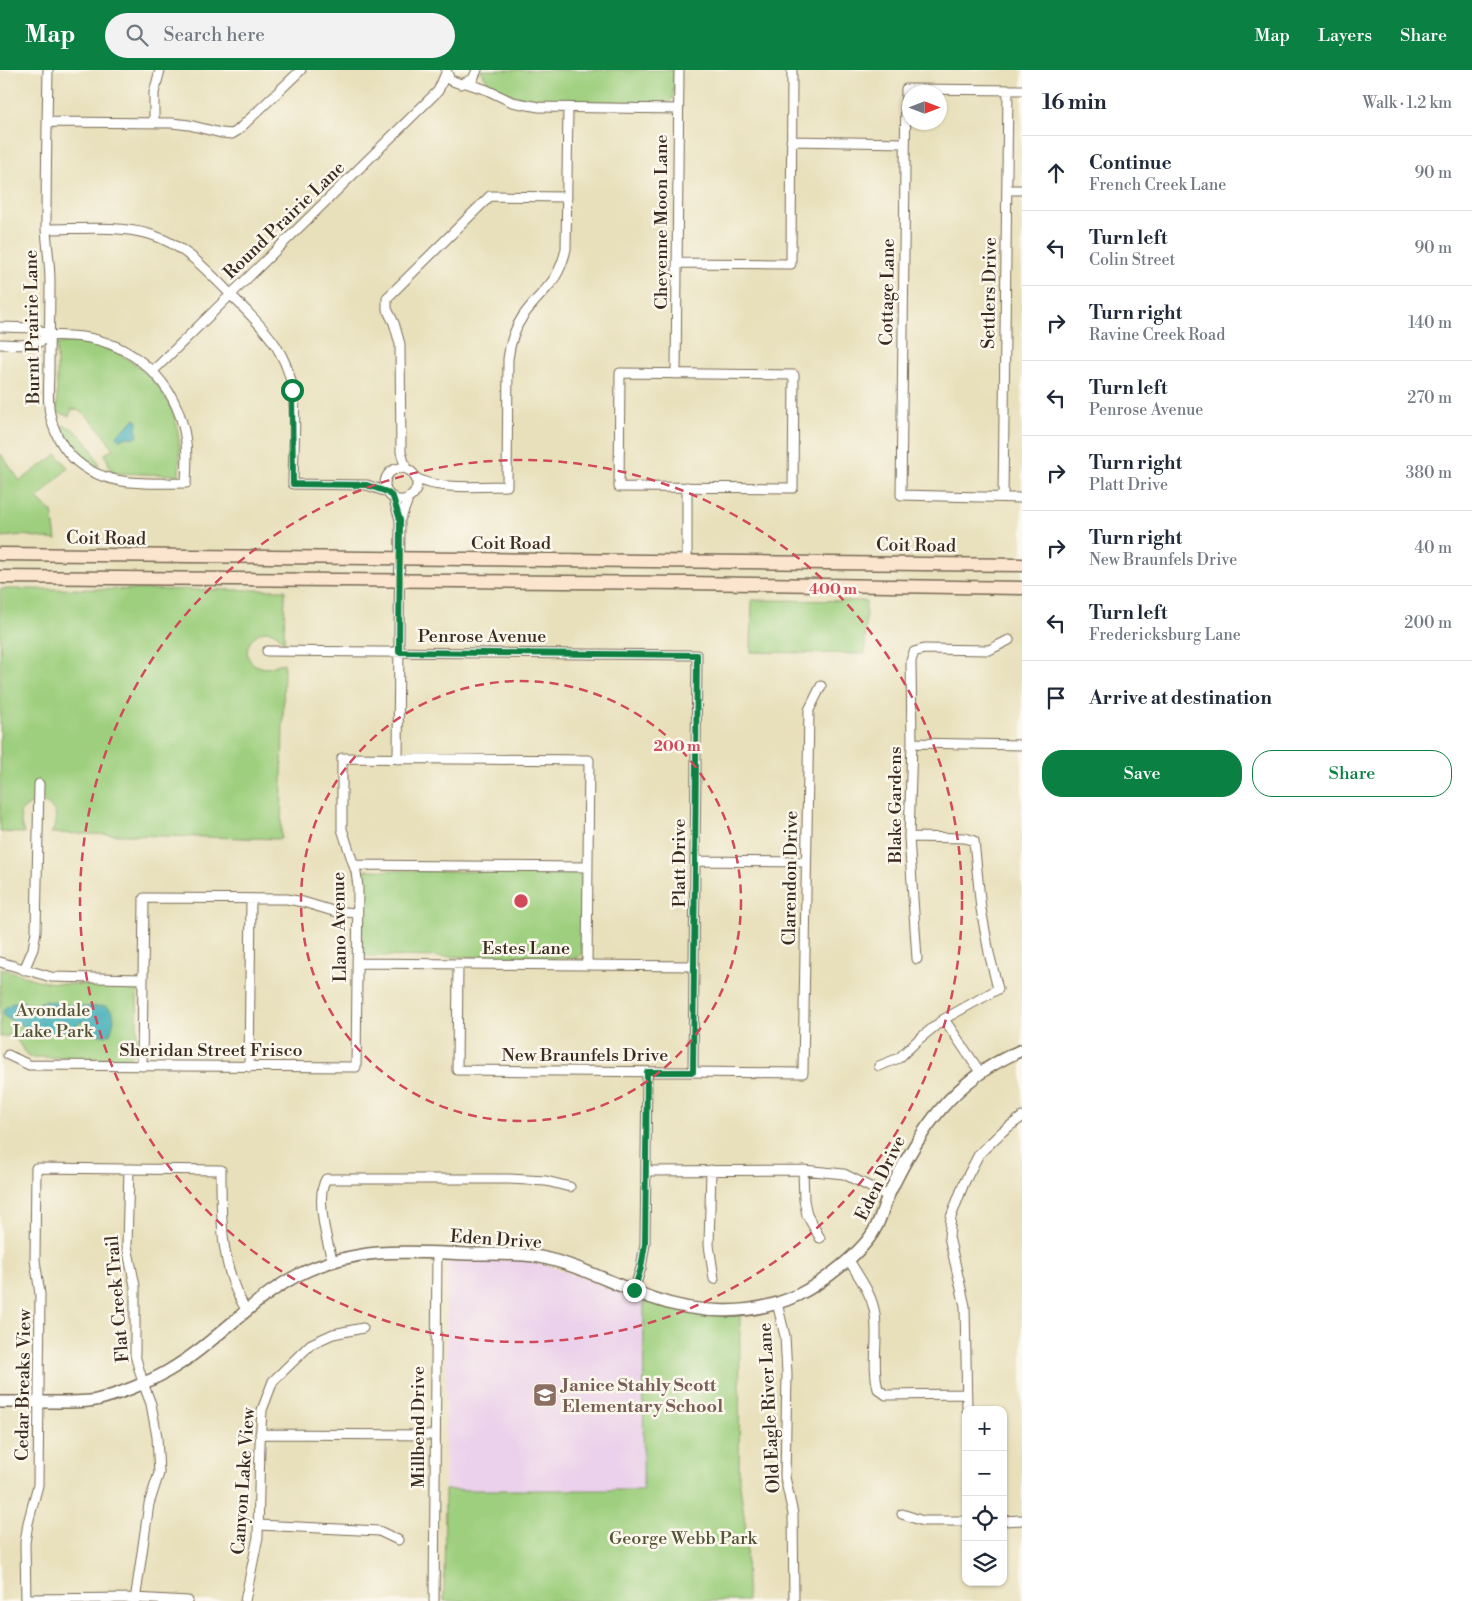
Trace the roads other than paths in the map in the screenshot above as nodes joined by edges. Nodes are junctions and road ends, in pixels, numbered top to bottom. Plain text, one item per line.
1 (48, 70) edge
2 (160, 70) edge
3 (300, 70) edge
4 (477, 70) edge
5 (678, 70) edge
6 (792, 70) edge
7 (446, 71) edge
8 (463, 84) junction
9 (487, 90) junction
10 (1008, 90) junction
11 (1022, 90) edge
12 (438, 91) junction
13 (568, 108) junction
14 (678, 109) junction
15 (47, 122) junction
16 (154, 123) junction
17 (791, 141) junction
18 (905, 142) junction
19 (1007, 190) junction
20 (1022, 190) edge
21 (568, 197) junction
22 (46, 229) junction
23 (677, 263) junction
24 (231, 295) junction
25 (0, 328) edge
26 (49, 336) junction
27 (0, 344) edge
28 (153, 371) junction
29 (676, 374) junction
30 (401, 452) junction
31 (406, 469) junction
32 (389, 474) junction
33 (414, 476) junction
34 (367, 485) junction
35 (433, 485) junction
36 (687, 488) junction
37 (390, 494) junction
38 (411, 495) junction
39 (1003, 498) junction
40 (1022, 498) edge
41 (400, 520) junction
42 (0, 554) edge
43 (399, 560) junction
44 (687, 561) junction
45 (1022, 565) edge
46 (0, 577) edge
47 (399, 581) junction
48 (687, 583) junction
49 (1022, 588) edge
50 (1009, 640) dead end
51 (267, 651) dead end
52 (399, 652) junction
53 (697, 655) joint
54 (820, 686) dead end
55 (912, 743) junction
56 (1022, 745) edge
57 (398, 759) junction
58 (39, 784) dead end
59 (909, 838) junction
60 (695, 861) junction
61 (806, 862) junction
62 (354, 866) junction
63 (588, 867) junction
64 (250, 899) junction
65 (357, 913) junction
66 (917, 959) dead end
67 (0, 962) edge
68 (357, 963) junction
69 (458, 964) junction
70 (587, 965) junction
71 (694, 966) junction
72 (24, 970) junction
73 (143, 978) junction
74 (944, 1019) junction
75 (1022, 1050) edge
76 (8, 1055) dead end
77 (142, 1066) junction
78 (879, 1066) dead end
79 (249, 1067) junction
80 (356, 1067) joint
81 (647, 1072) junction
82 (693, 1072) junction
83 (980, 1072) junction
84 (803, 1073) joint
85 (1022, 1117) edge
86 (129, 1169) junction
87 (711, 1170) junction
88 (803, 1170) junction
89 (646, 1171) junction
90 (570, 1187) dead end
91 (888, 1196) junction
92 (820, 1238) dead end
93 (437, 1253) junction
94 (849, 1260) junction
95 (333, 1262) junction
96 (714, 1279) dead end
97 (634, 1290) junction
98 (777, 1303) junction
99 (247, 1311) junction
100 (363, 1328) dead end
101 (143, 1383) junction
102 (966, 1394) junction
103 (0, 1402) edge
104 (39, 1403) junction
105 (967, 1406) edge
106 (260, 1434) junction
107 (435, 1435) junction
108 (902, 1514) dead end
109 (1007, 1520) edge
110 (1022, 1520) edge
111 (962, 1521) edge
112 (259, 1525) junction
113 (398, 1540) dead end
114 (26, 1600) edge
115 (135, 1600) edge
116 (188, 1601) edge
117 (245, 1601) edge
118 (434, 1601) edge
119 (794, 1601) edge

1 - 15 street, Burnt Prairie Lane
2 - 16 street
3 - 16 street
4 - 8 street
4 - 9 street
5 - 14 street, Cheyenne Moon Lane
6 - 17 street
7 - 8 street
7 - 12 street, Round Prairie Lane
8 - 9 street
8 - 12 street, Round Prairie Lane
9 - 13 street
10 - 11 street
10 - 18 street, Cottage Lane
10 - 19 street, Settlers Drive
12 - 24 street, Round Prairie Lane
13 - 14 street
13 - 21 street
14 - 23 street, Cheyenne Moon Lane
15 - 16 street
15 - 22 street, Burnt Prairie Lane
17 - 18 street
17 - 23 street
18 - 39 street, Cottage Lane
19 - 20 street
19 - 39 street, Settlers Drive
21 - 30 street
21 - 35 street
22 - 24 street
22 - 26 street, Burnt Prairie Lane
23 - 29 street, Cheyenne Moon Lane
24 - 28 street, Round Prairie Lane
24 - 34 street
25 - 26 street
26 - 27 street
26 - 28 street
26 - 28 street, Burnt Prairie Lane
29 - 36 street
29 - 36 street
30 - 31 street
30 - 32 street
31 - 32 street
31 - 33 street
32 - 34 street
32 - 37 street
33 - 35 street
33 - 38 street
34 - 37 street
35 - 38 street
36 - 44 street
37 - 38 street
37 - 41 street
38 - 41 street
39 - 40 street
41 - 43 street
42 - 43 main road, Coit Road
43 - 44 main road, Coit Road
43 - 47 street
44 - 45 main road, Coit Road
44 - 48 main road
46 - 47 main road
47 - 48 main road
47 - 52 street
48 - 49 main road
50 - 55 street, Blake Gardens
51 - 52 street, Penrose Avenue
52 - 53 street, Penrose Avenue
52 - 57 street
53 - 60 street, Platt Drive
54 - 61 street, Clarendon Drive
55 - 56 street
55 - 59 street, Blake Gardens
57 - 62 street, Llano Avenue
57 - 63 street
58 - 72 street
59 - 66 street, Blake Gardens
59 - 74 street
60 - 61 street
60 - 71 street, Platt Drive
61 - 84 street, Clarendon Drive
62 - 63 street
62 - 65 street, Llano Avenue
63 - 70 street
64 - 65 street
64 - 73 street
64 - 79 street
65 - 68 street, Llano Avenue
67 - 72 street
68 - 69 street, Estes Lane
68 - 80 street, Llano Avenue
69 - 70 street, Estes Lane
69 - 81 street, New Braunfels Drive
70 - 71 street, Estes Lane
71 - 82 street, Platt Drive
72 - 73 street
73 - 77 street
74 - 78 street
74 - 83 street
75 - 83 street, Eden Drive
76 - 77 street, Sheridan Street Frisco
77 - 79 street, Sheridan Street Frisco
79 - 80 street, Sheridan Street Frisco
81 - 82 street, New Braunfels Drive
81 - 89 street
82 - 84 street, New Braunfels Drive
83 - 91 street, Eden Drive
85 - 102 street
86 - 99 street
86 - 101 street, Flat Creek Trail
86 - 104 street, Cedar Breaks View
87 - 88 street
87 - 89 street
87 - 96 street
88 - 91 street
88 - 92 street
89 - 97 street
90 - 95 street
91 - 94 street, Eden Drive
93 - 95 street, Eden Drive
93 - 97 street, Eden Drive
93 - 107 street, Millbend Drive
94 - 98 street, Eden Drive
94 - 102 street
95 - 99 street, Eden Drive
97 - 98 street, Eden Drive
98 - 119 street, Old Eagle River Lane
99 - 101 street, Eden Drive
100 - 106 street, Canyon Lake View
101 - 104 street, Eden Drive
101 - 115 street, Flat Creek Trail
102 - 105 street
103 - 104 street, Eden Drive
104 - 114 street, Cedar Breaks View
106 - 107 street
106 - 112 street, Canyon Lake View
107 - 118 street, Millbend Drive
108 - 111 street
109 - 110 street
112 - 113 street
112 - 117 street, Canyon Lake View
114 - 115 street
115 - 116 street

